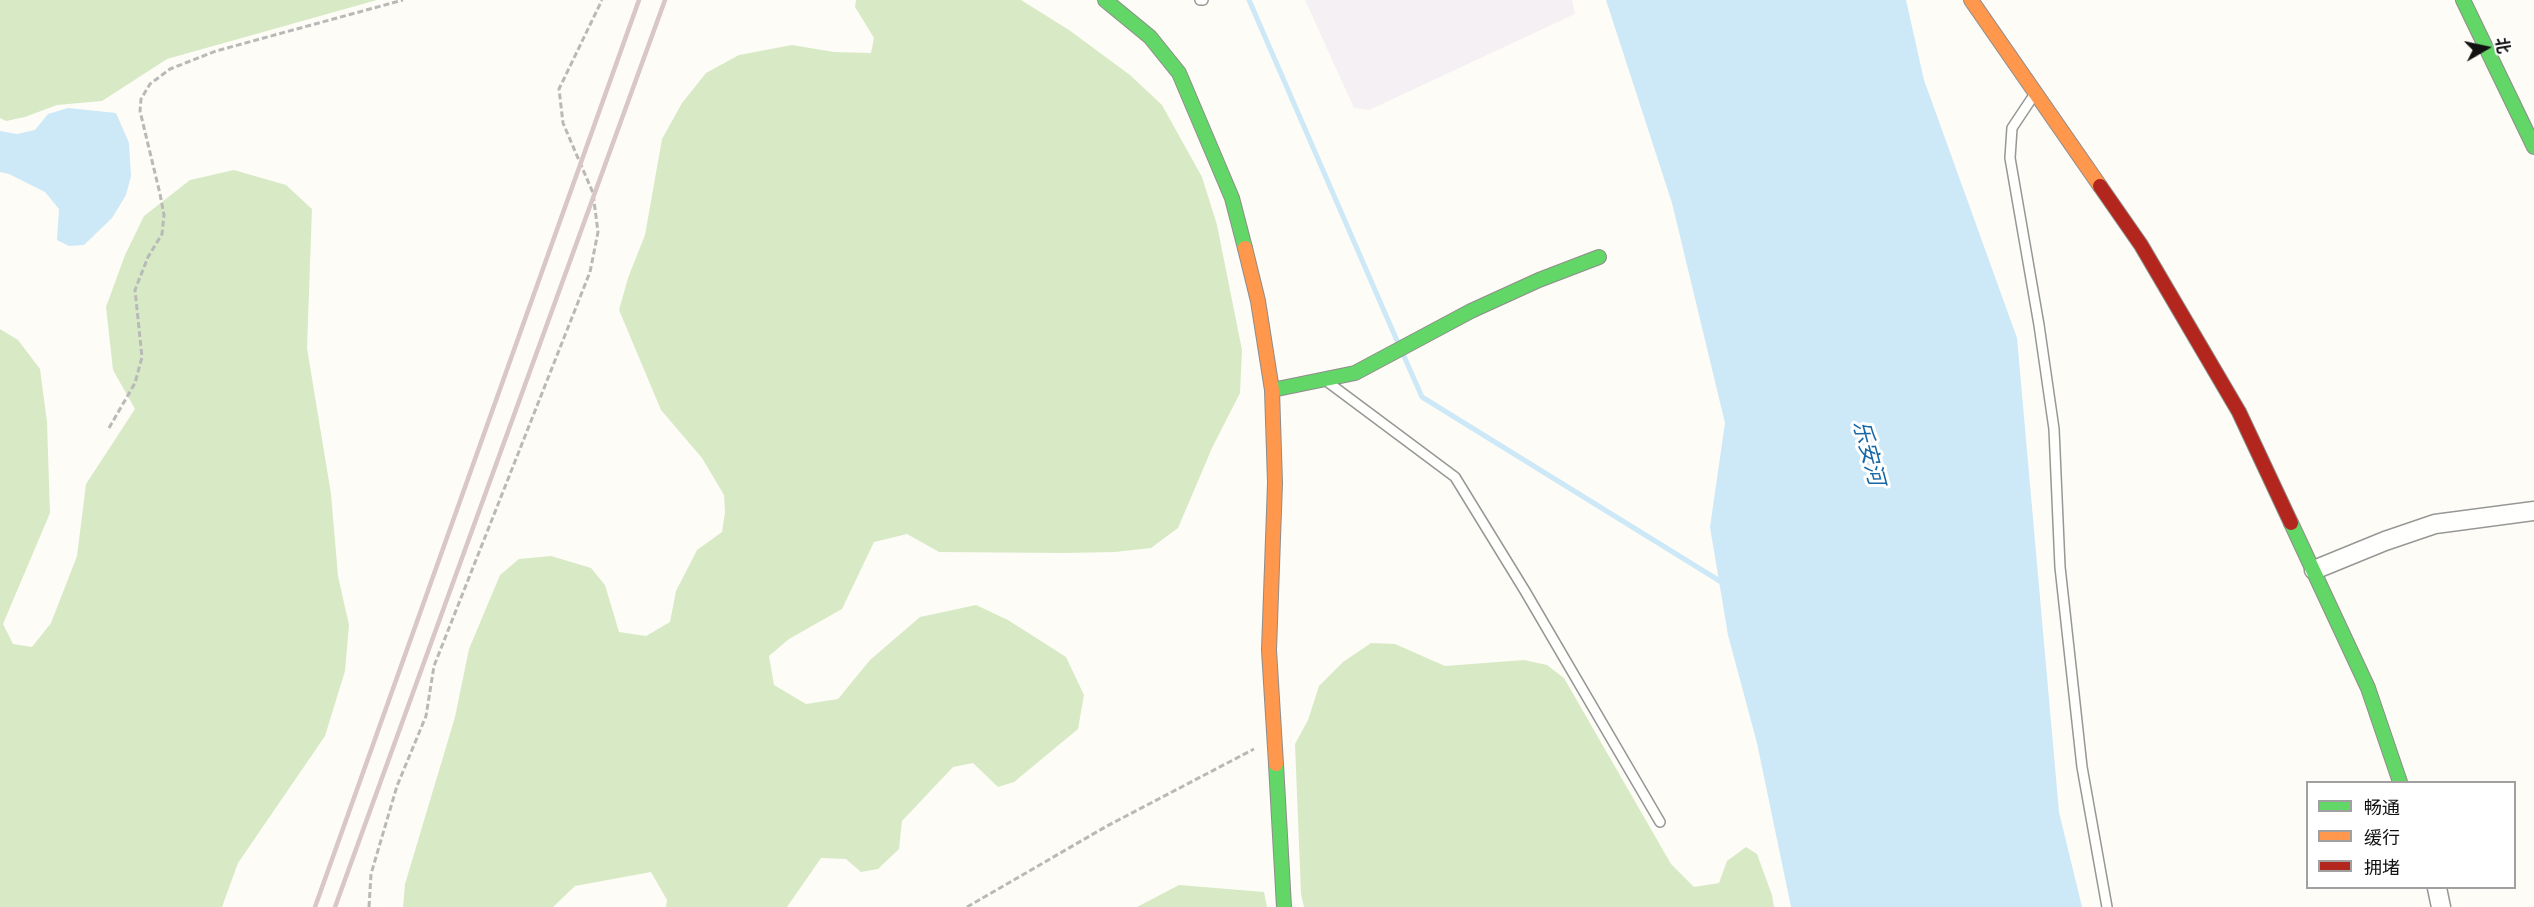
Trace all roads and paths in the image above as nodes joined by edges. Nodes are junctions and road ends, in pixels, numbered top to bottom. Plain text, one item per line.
1 (403, 0) edge
2 (602, 0) edge
3 (1105, 0) edge
4 (1971, 0) edge
5 (2463, 0) edge
6 (2035, 93) junction
7 (2534, 147) edge
8 (1599, 257) dead end
9 (1324, 379) junction
10 (1272, 390) junction
11 (108, 428) dead end
12 (2534, 511) edge
13 (2314, 570) junction
14 (1274, 738) junction
15 (2399, 781) edge
16 (1660, 822) dead end
17 (2437, 889) edge
18 (369, 907) edge
19 (966, 907) edge
20 (1284, 907) edge
21 (2107, 907) edge
22 (2441, 907) edge

1 - 11 path
2 - 18 path
3 - 10 street
4 - 6 street
5 - 7 street
6 - 13 street
6 - 21 lane
8 - 9 street
9 - 10 street
9 - 16 lane
10 - 14 street
12 - 13 street
13 - 15 street
14 - 19 path
14 - 20 street
17 - 22 street

